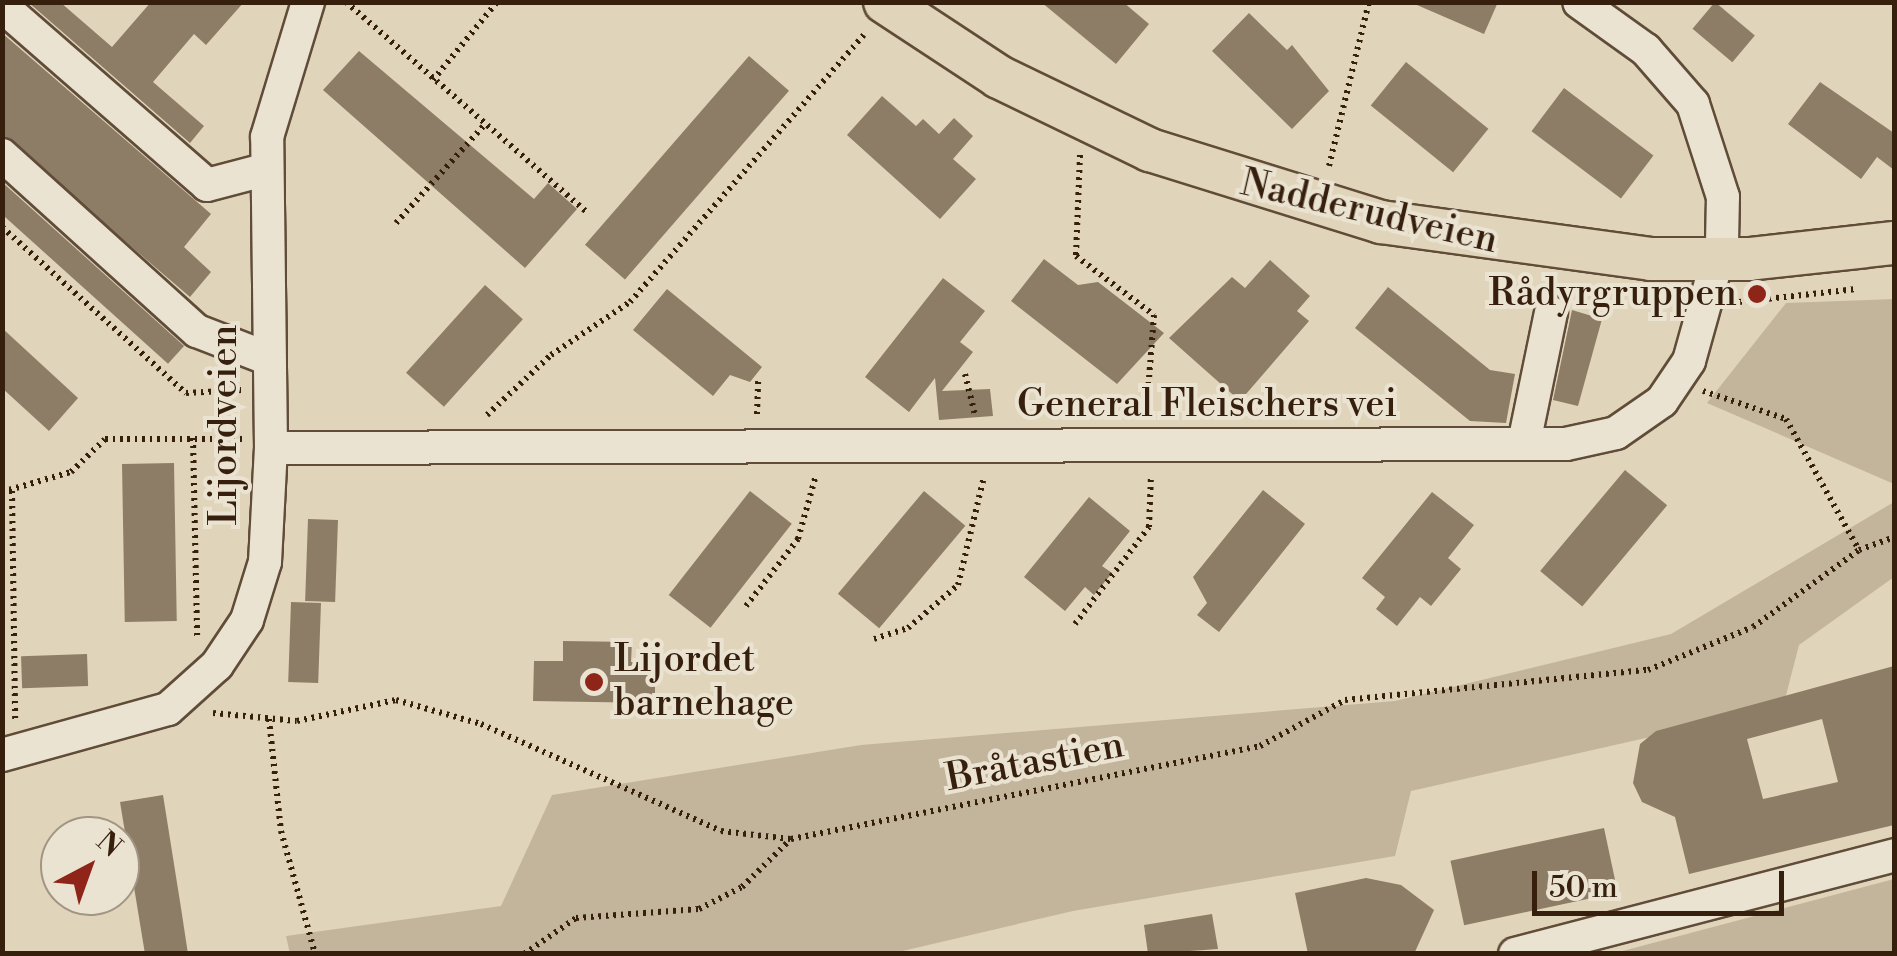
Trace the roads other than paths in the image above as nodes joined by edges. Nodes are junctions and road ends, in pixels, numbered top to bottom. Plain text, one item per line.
1 (308, 2) edge
2 (1579, 2) edge
3 (2, 6) edge
4 (875, 19) edge
5 (2, 155) edge
6 (264, 170) junction
7 (1894, 242) edge
8 (1718, 261) junction
9 (1550, 313) dead end
10 (265, 373) junction
11 (1524, 442) junction
12 (271, 448) junction
13 (9, 753) edge
14 (1894, 855) edge
15 (1514, 954) edge

1 - 6 street, Lijordveien
2 - 8 street, General Fleischers vei
3 - 6 street
4 - 8 main road, Nadderudveien
5 - 10 street
6 - 10 street, Lijordveien
7 - 8 main road, Nadderudveien
8 - 11 street, General Fleischers vei
9 - 11 street
10 - 12 street, Lijordveien
11 - 12 street, General Fleischers vei
12 - 13 street, Lijordveien
14 - 15 street

